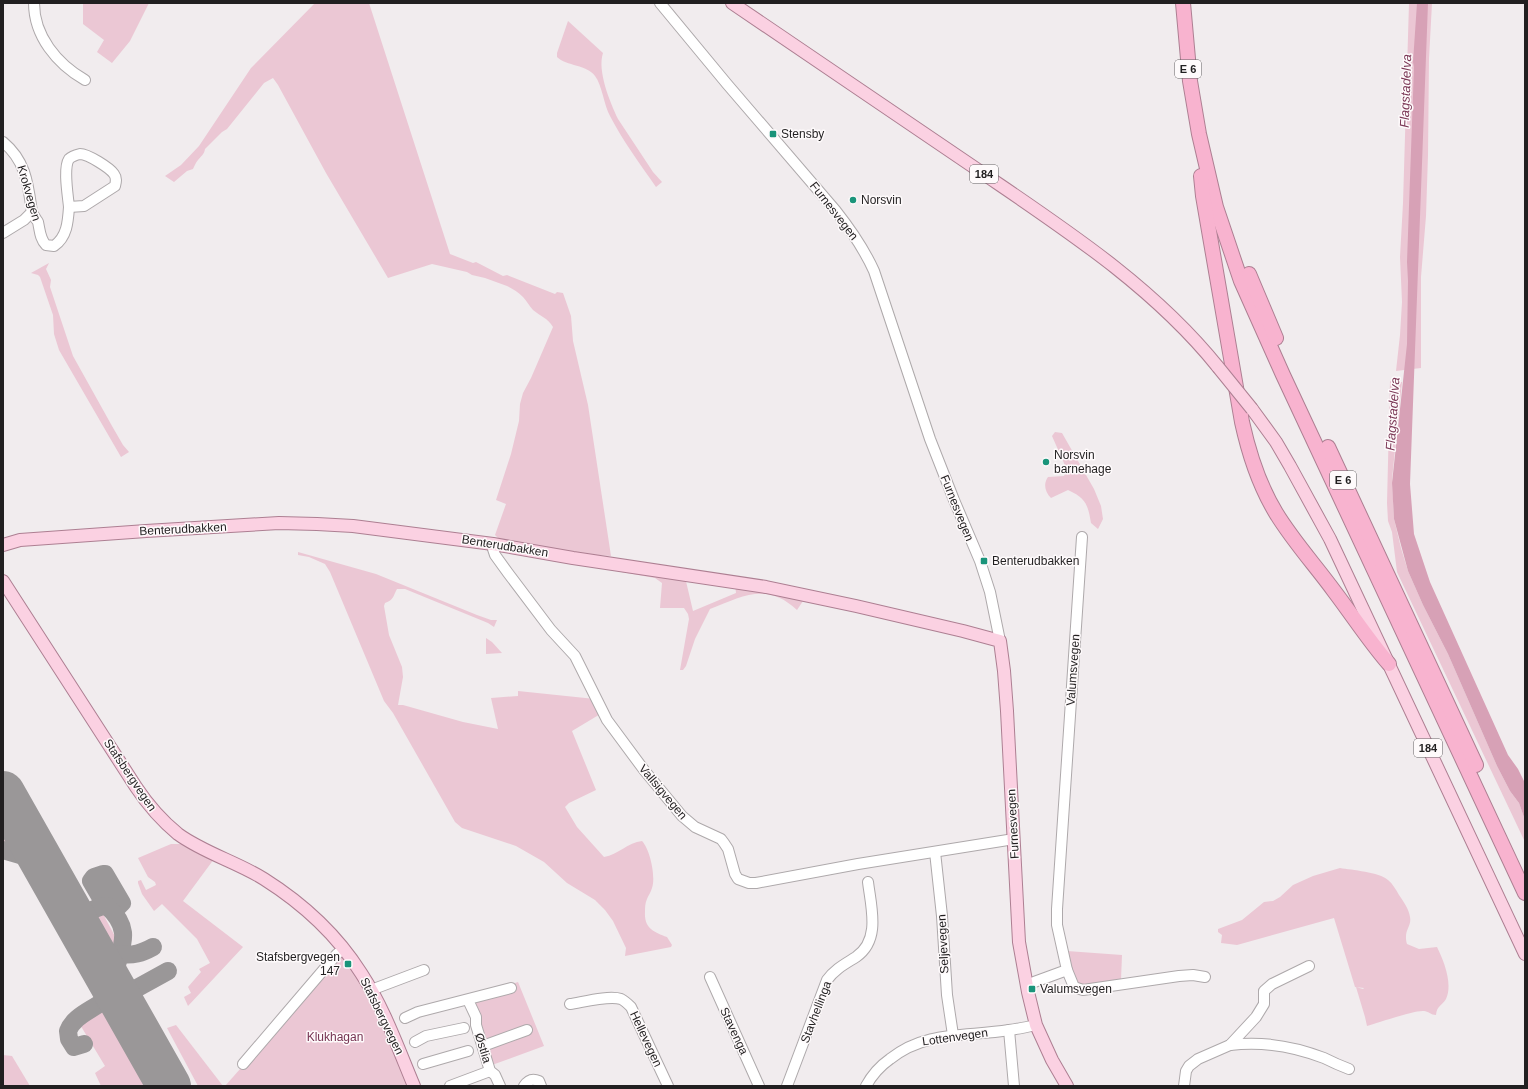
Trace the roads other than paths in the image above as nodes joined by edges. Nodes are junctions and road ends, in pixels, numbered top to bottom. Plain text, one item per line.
1 (34, 3) edge
2 (660, 3) edge
3 (732, 3) edge
4 (1183, 3) edge
5 (1192, 3) edge
6 (85, 80) dead end
7 (1198, 134) junction
8 (3, 142) edge
9 (69, 207) junction
10 (32, 212) junction
11 (3, 233) edge
12 (1082, 537) dead end
13 (493, 544) junction
14 (3, 545) edge
15 (3, 581) edge
16 (1000, 642) junction
17 (1389, 664) junction
18 (1014, 839) junction
19 (935, 852) junction
20 (1525, 870) edge
21 (868, 882) dead end
22 (1525, 892) edge
23 (343, 949) junction
24 (1525, 954) edge
25 (1309, 966) dead end
26 (424, 970) dead end
27 (1067, 970) junction
28 (710, 977) dead end
29 (1205, 977) dead end
30 (1026, 985) junction
31 (511, 988) dead end
32 (371, 990) junction
33 (468, 1000) junction
34 (570, 1004) dead end
35 (405, 1018) dead end
36 (1036, 1025) junction
37 (464, 1028) dead end
38 (527, 1030) dead end
39 (1009, 1030) junction
40 (953, 1035) junction
41 (415, 1042) dead end
42 (1230, 1045) junction
43 (483, 1046) junction
44 (468, 1051) dead end
45 (243, 1064) dead end
46 (423, 1064) dead end
47 (1349, 1069) dead end
48 (490, 1071) junction
49 (414, 1086) edge
50 (450, 1086) edge
51 (500, 1086) edge
52 (524, 1086) edge
53 (541, 1086) edge
54 (668, 1086) edge
55 (759, 1086) edge
56 (787, 1086) edge
57 (866, 1086) edge
58 (1014, 1086) edge
59 (1066, 1086) edge
60 (1184, 1086) edge

1 - 6 street
2 - 16 street, Furnesvegen
3 - 17 main road, 184, bridge
4 - 7 highway, E 6
5 - 20 highway, E 6
7 - 17 highway, E 6
7 - 22 highway, E 6
8 - 10 street, Krokvegen
9 - 9 street, Krokvegen
9 - 10 street, Krokvegen
10 - 11 street
12 - 27 street, Valumsvegen
13 - 14 main road, Benterudbakken
13 - 16 main road, Benterudbakken
13 - 19 street, Vallsigvegen
15 - 23 main road, Stafsbergvegen
16 - 18 main road, Furnesvegen
17 - 24 main road, 184
18 - 19 street, Vallsigvegen
18 - 30 main road, Furnesvegen
19 - 40 street, Seljevegen
21 - 56 street, Stavhellinga
23 - 32 main road, Stafsbergvegen
23 - 45 street
25 - 42 street
26 - 32 street
27 - 29 street, Valumsvegen
27 - 30 street
28 - 55 street, Stavenga
30 - 36 main road, Furnesvegen
31 - 33 street
32 - 49 main road, Stafsbergvegen
33 - 35 street
33 - 43 street, Østlia
34 - 54 street, Hellevegen
36 - 39 street, Lottenvegen
36 - 59 main road, Furnesvegen
37 - 41 street
38 - 43 street
39 - 40 street, Lottenvegen
39 - 58 street
40 - 57 street, Lottenvegen
42 - 47 street
42 - 60 street
43 - 48 street, Østlia
44 - 46 street
48 - 50 street, Østlia
48 - 51 street, Østlia
52 - 53 street

